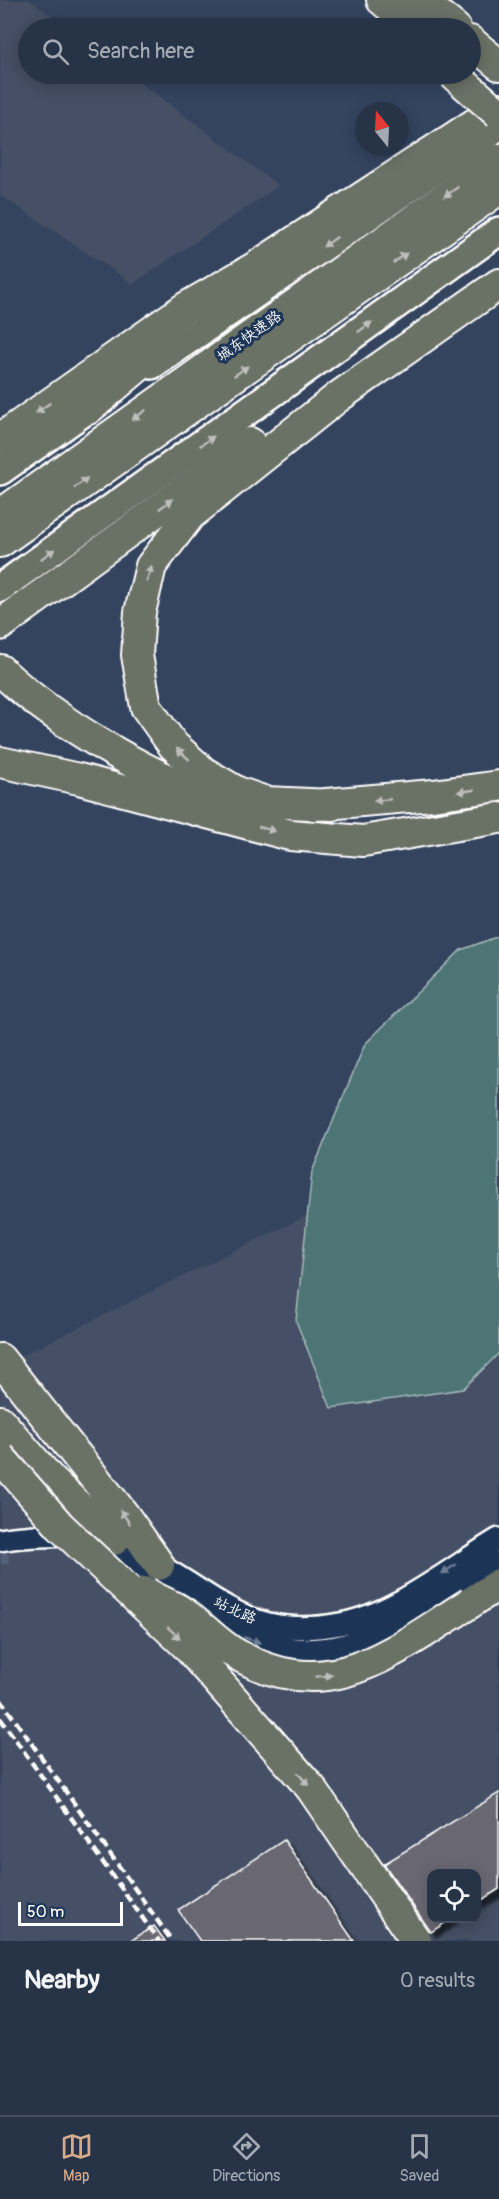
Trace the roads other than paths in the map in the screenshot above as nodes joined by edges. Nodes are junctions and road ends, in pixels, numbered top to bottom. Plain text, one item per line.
1 (382, 0) edge
2 (420, 0) edge
3 (404, 18) edge
4 (442, 18) edge
5 (481, 50) edge
6 (499, 65) edge
7 (464, 84) edge
8 (481, 84) edge
9 (499, 99) edge
10 (499, 108) edge
11 (499, 114) edge
12 (499, 126) edge
13 (499, 159) edge
14 (499, 189) edge
15 (499, 231) edge
16 (499, 262) edge
17 (254, 268) junction
18 (499, 284) edge
19 (88, 409) junction
20 (0, 439) edge
21 (0, 471) edge
22 (0, 515) edge
23 (0, 542) edge
24 (0, 588) edge
25 (0, 625) edge
26 (0, 670) edge
27 (16, 697) edge
28 (0, 762) edge
29 (0, 783) edge
30 (499, 786) edge
31 (157, 800) junction
32 (332, 805) junction
33 (210, 814) junction
34 (499, 818) edge
35 (0, 1359) edge
36 (0, 1384) edge
37 (0, 1406) edge
38 (0, 1421) edge
39 (0, 1439) edge
40 (0, 1457) edge
41 (60, 1526) junction
42 (499, 1539) edge
43 (114, 1540) junction
44 (4, 1547) edge
45 (499, 1563) edge
46 (159, 1565) junction
47 (499, 1584) edge
48 (182, 1612) junction
49 (416, 1941) edge

1 - 3 highway
2 - 4 highway
5 - 6 highway
7 - 11 highway, bridge
8 - 9 highway
10 - 17 highway
12 -> 19 main road
13 -> 22 highway, 城东快速路
23 -> 14 highway, 城东快速路
24 -> 15 main road
25 -> 16 highway
17 - 19 highway
17 -> 20 highway
32 -> 18 highway
19 - 21 main road
26 - 27 highway
27 - 32 highway
27 - 33 highway
28 - 31 highway
29 - 31 highway
30 -> 32 highway
31 - 33 highway
33 -> 34 highway
46 -> 35 highway
36 - 37 highway
38 - 43 highway
39 - 48 highway, bridge
40 - 41 highway, bridge
41 - 48 highway, bridge
41 -> 49 highway, bridge
42 -> 46 street, 站北路
43 - 44 street, 站北路
43 - 46 street, 站北路
44 -> 45 street, 站北路
48 -> 47 highway, bridge

